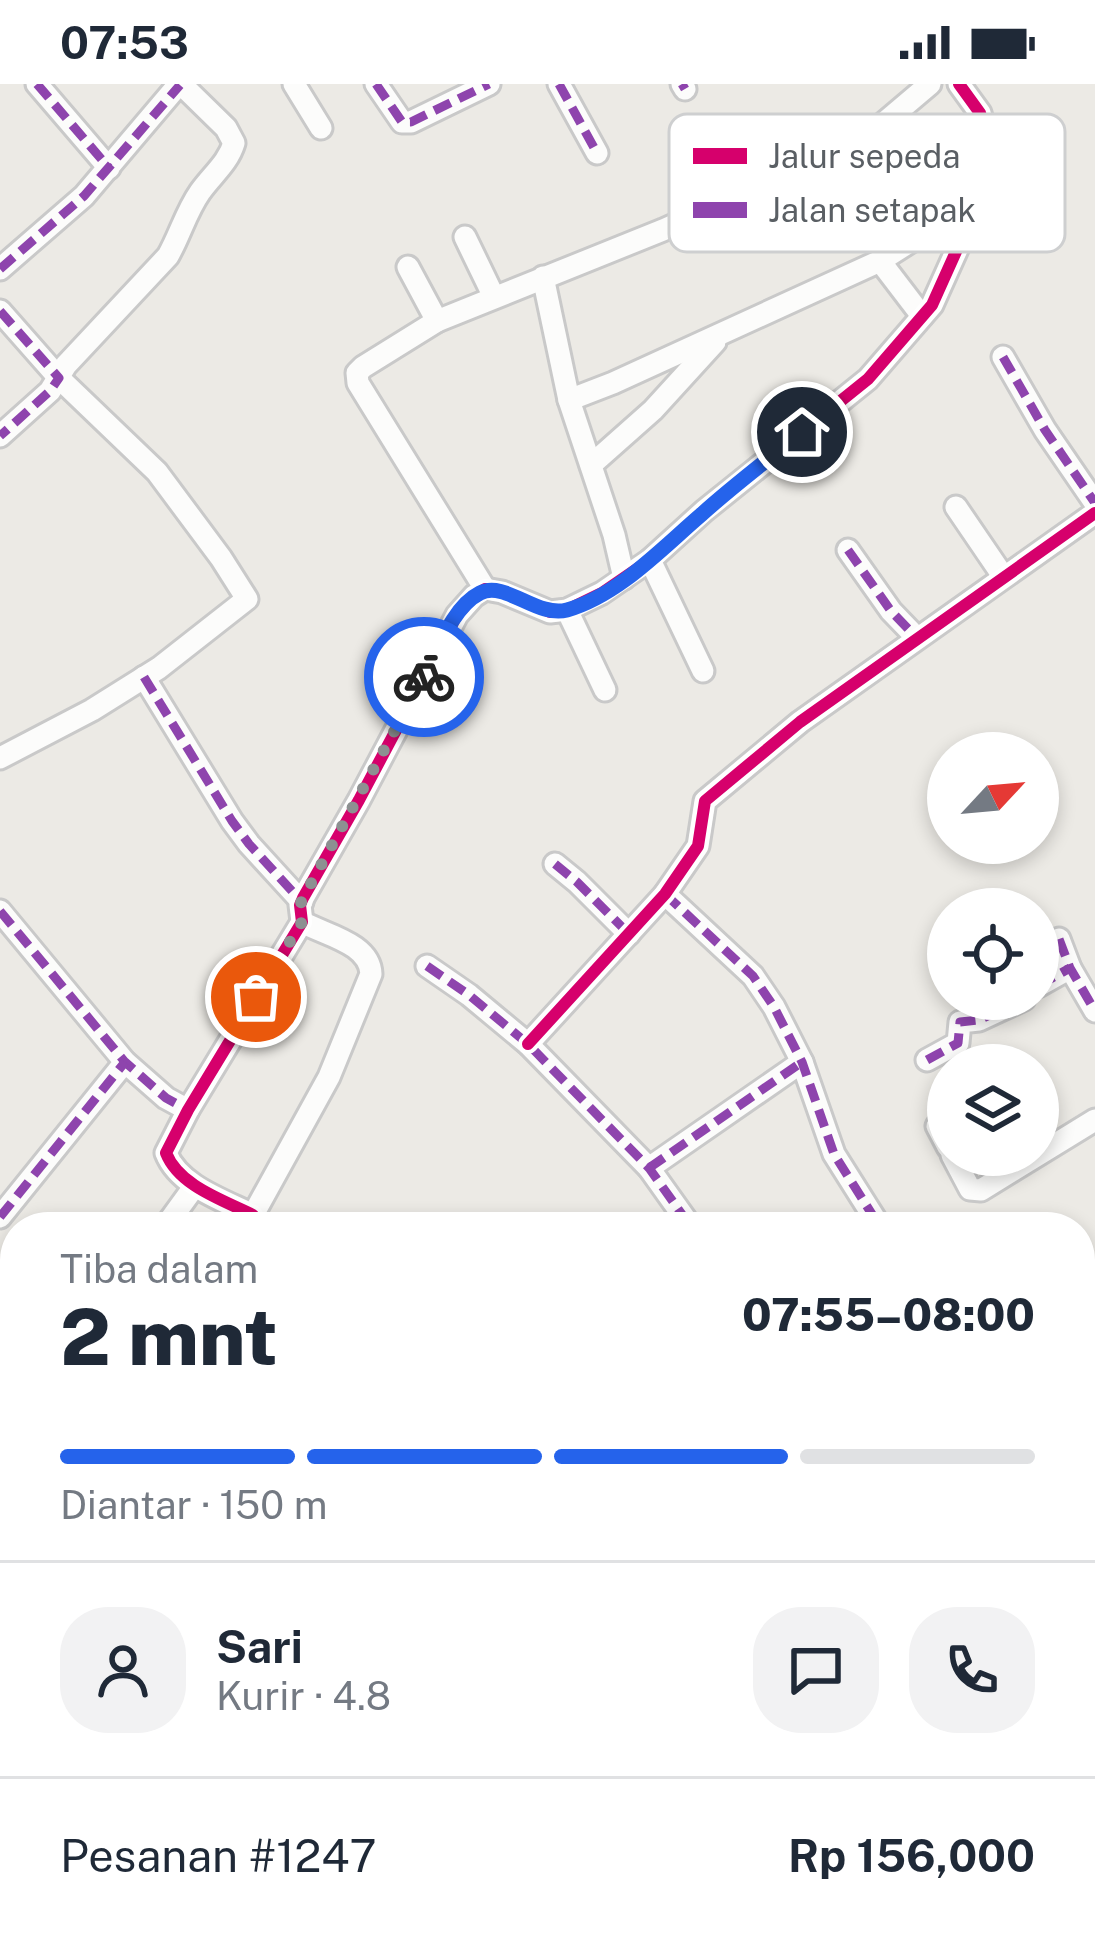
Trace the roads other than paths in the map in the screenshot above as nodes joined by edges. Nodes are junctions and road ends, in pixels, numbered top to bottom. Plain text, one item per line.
1 (37, 84) edge
2 (180, 84) edge
3 (294, 84) edge
4 (376, 84) edge
5 (489, 84) edge
6 (559, 84) edge
7 (930, 84) edge
8 (959, 84) edge
9 (895, 114) edge
10 (981, 114) edge
11 (321, 128) dead end
12 (597, 153) dead end
13 (109, 168) junction
14 (669, 227) edge
15 (465, 237) dead end
16 (895, 252) edge
17 (956, 252) edge
18 (880, 262) junction
19 (408, 267) dead end
20 (0, 269) edge
21 (543, 277) junction
22 (494, 297) junction
23 (0, 311) edge
24 (922, 316) junction
25 (436, 321) junction
26 (724, 333) junction
27 (1004, 357) dead end
28 (58, 378) junction
29 (569, 400) junction
30 (0, 436) edge
31 (590, 465) junction
32 (1095, 503) edge
33 (956, 507) dead end
34 (1095, 513) edge
35 (848, 550) dead end
36 (650, 560) junction
37 (1003, 576) junction
38 (624, 578) junction
39 (485, 589) junction
40 (567, 610) junction
41 (917, 638) junction
42 (703, 671) dead end
43 (144, 677) junction
44 (605, 690) dead end
45 (0, 758) edge
46 (555, 864) dead end
47 (665, 894) junction
48 (0, 911) edge
49 (302, 912) junction
50 (629, 934) junction
51 (1059, 940) edge
52 (427, 966) dead end
53 (1070, 968) junction
54 (1059, 974) edge
55 (1095, 1011) edge
56 (979, 1020) edge
57 (528, 1044) junction
58 (956, 1044) edge
59 (125, 1062) junction
60 (802, 1063) junction
61 (188, 1110) junction
62 (1095, 1120) edge
63 (1059, 1142) edge
64 (649, 1168) junction
65 (963, 1176) edge
66 (1004, 1176) edge
67 (194, 1186) junction
68 (4, 1212) edge
69 (176, 1212) edge
70 (237, 1212) edge
71 (257, 1212) edge
72 (680, 1212) edge
73 (871, 1212) edge

1 - 13 street
2 - 13 street
2 - 28 street
3 - 11 street
4 - 5 street
6 - 12 street
7 - 9 street
8 - 10 street
13 - 20 street
14 - 21 street
15 - 22 street
16 - 18 street
17 - 24 street
18 - 24 street
18 - 26 street
19 - 25 street
21 - 22 street
21 - 29 street
22 - 25 street
23 - 28 street
24 - 36 street
25 - 39 street
26 - 29 street
26 - 31 street
27 - 32 street
28 - 30 street
28 - 43 street
29 - 31 street
31 - 38 street
33 - 37 street
34 - 37 street
35 - 41 street
36 - 38 street
36 - 42 street
37 - 41 street
38 - 40 street
39 - 40 street
39 - 49 street
40 - 44 street
41 - 47 street
43 - 45 street
43 - 49 street
46 - 50 street
47 - 50 street
47 - 60 street
48 - 59 street
49 - 61 street
49 - 71 street
50 - 57 street
51 - 53 street
52 - 57 street
53 - 54 street
53 - 55 street
56 - 58 street
57 - 64 street
59 - 61 street
59 - 68 street
60 - 64 street
60 - 73 street
61 - 67 street
62 - 63 street
64 - 72 street
65 - 66 street
67 - 69 street
67 - 70 street

